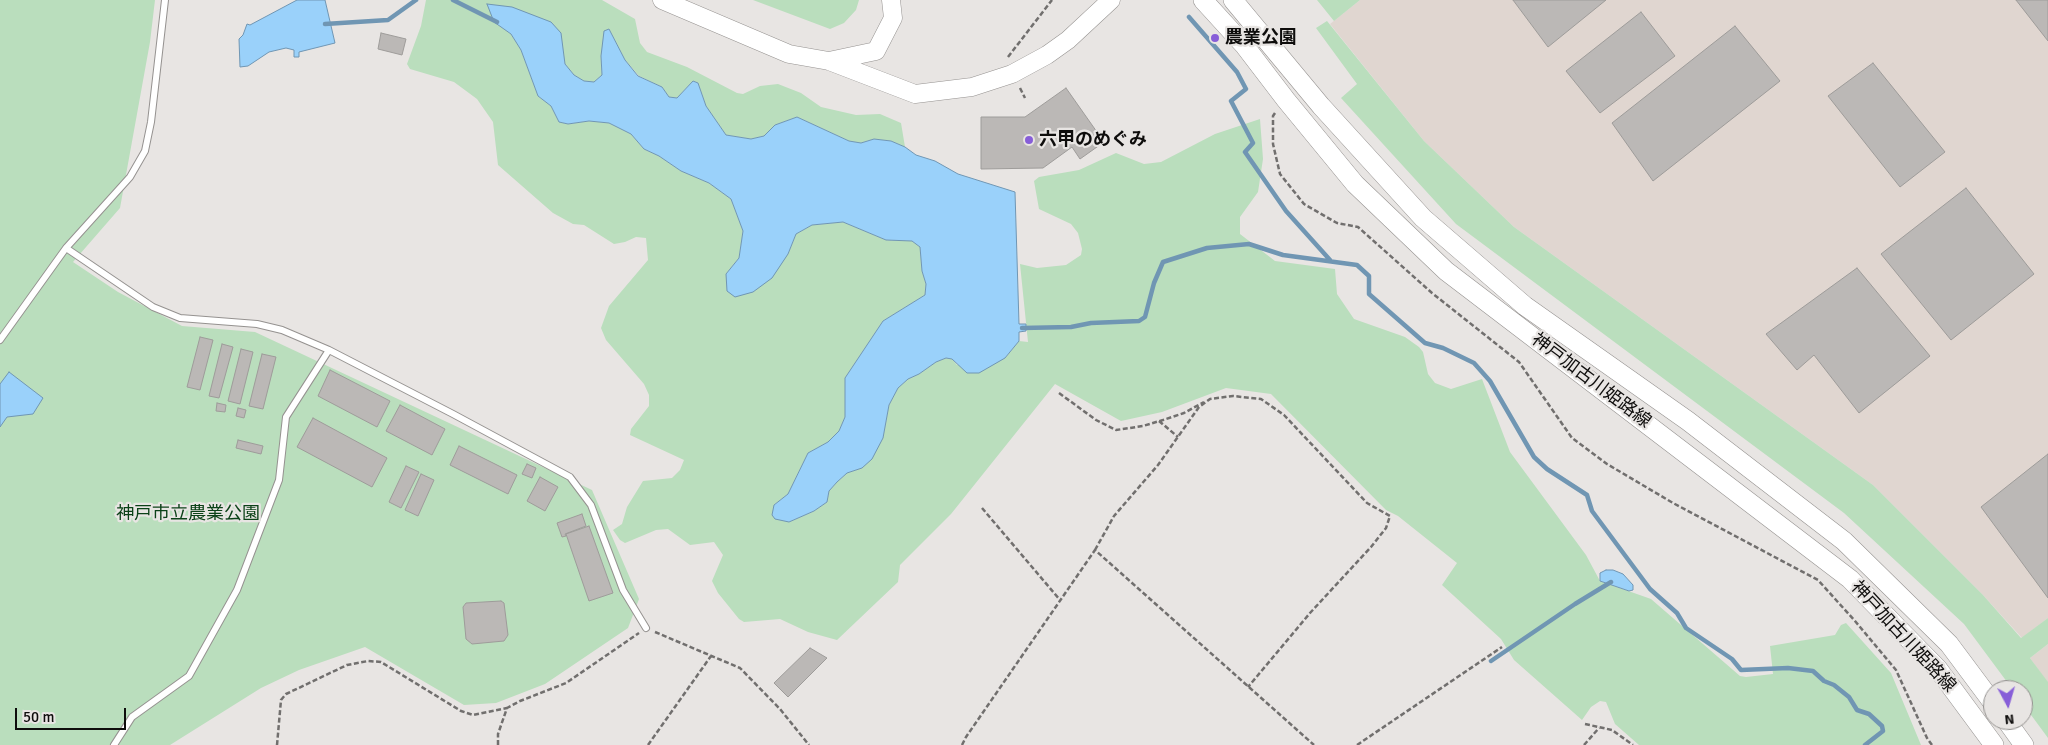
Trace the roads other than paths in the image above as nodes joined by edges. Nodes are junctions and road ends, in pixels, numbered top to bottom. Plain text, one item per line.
1 (165, 0) edge
2 (662, 0) edge
3 (891, 0) edge
4 (1111, 0) edge
5 (1203, 0) edge
6 (1233, 0) edge
7 (876, 51) junction
8 (829, 62) junction
9 (882, 82) junction
10 (66, 248) junction
11 (0, 340) edge
12 (329, 350) junction
13 (646, 628) road end
14 (1983, 690) edge
15 (2013, 730) edge
16 (114, 745) edge
17 (1994, 745) edge
18 (2024, 745) edge

1 - 10 lane
2 - 8 street
3 - 7 street
4 - 9 street
5 - 17 main road, 神戸加古川姫路線
6 - 14 main road, 神戸加古川姫路線
7 - 8 street
7 - 9 street
8 - 9 street
10 - 11 lane
10 - 12 lane
12 - 13 lane
12 - 16 lane
15 - 18 main road

